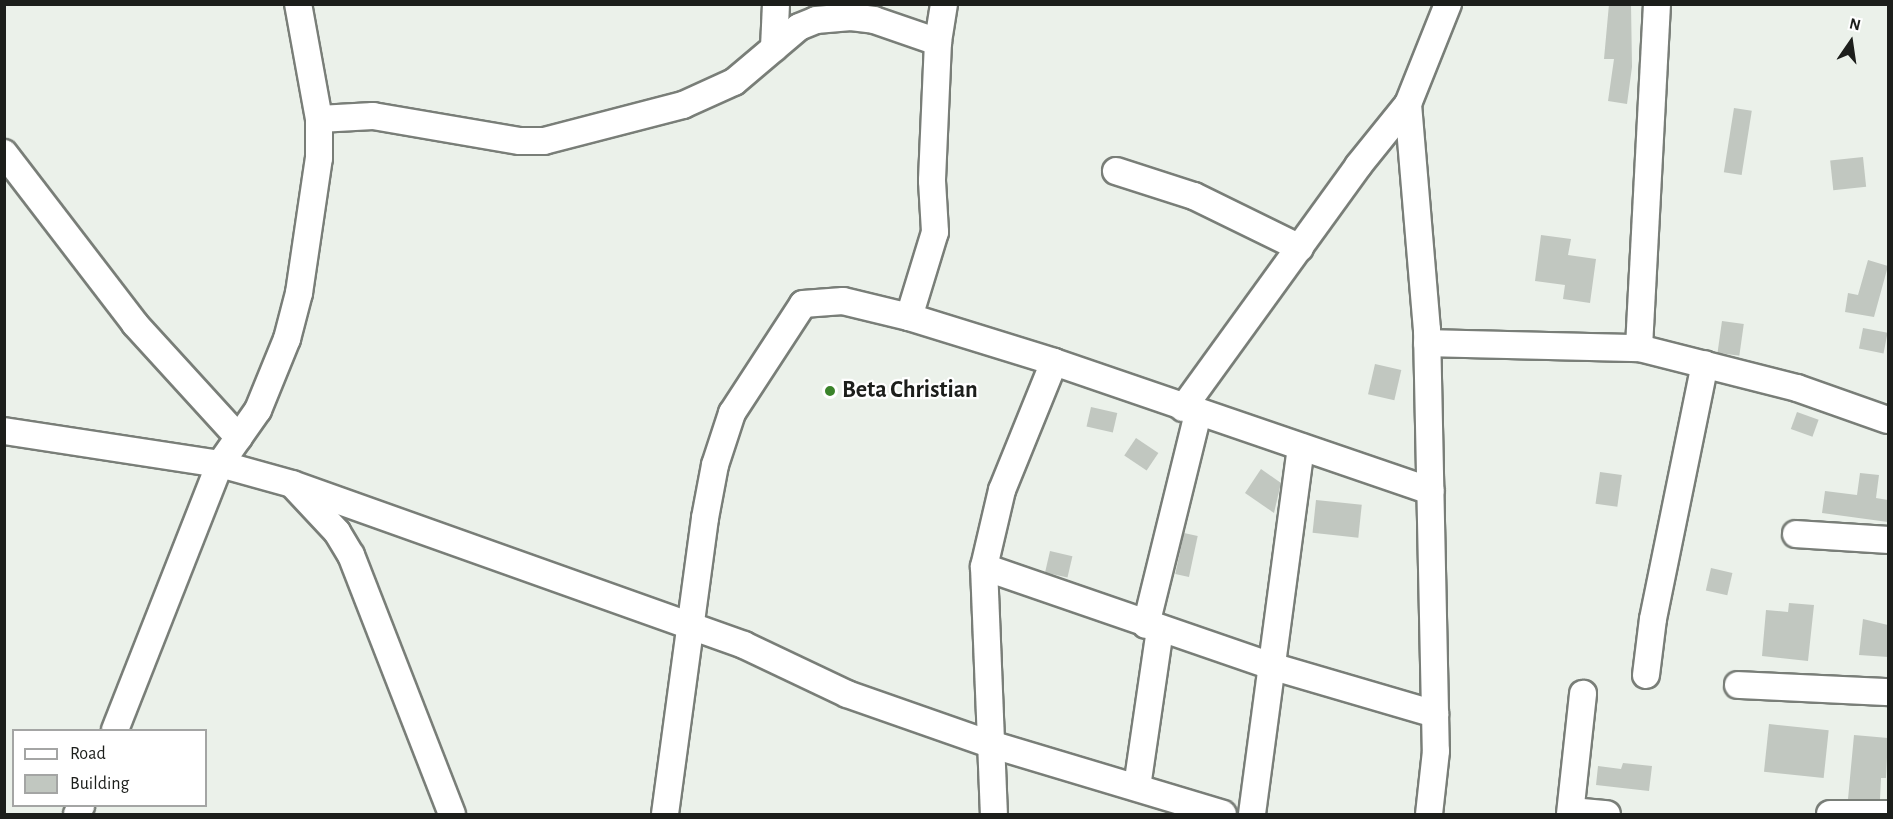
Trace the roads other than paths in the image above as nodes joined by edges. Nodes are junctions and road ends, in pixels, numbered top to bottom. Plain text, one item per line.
1 (298, 4) edge
2 (776, 4) edge
3 (944, 4) edge
4 (1448, 4) edge
5 (1657, 4) edge
6 (938, 42) junction
7 (774, 48) junction
8 (1408, 104) junction
9 (319, 119) junction
10 (4, 153) edge
11 (1116, 171) dead end
12 (1300, 248) junction
13 (909, 317) junction
14 (1427, 343) junction
15 (1639, 348) junction
16 (1054, 362) junction
17 (1705, 364) junction
18 (1190, 410) junction
19 (1888, 420) edge
20 (4, 431) edge
21 (239, 438) junction
22 (1301, 447) junction
23 (220, 464) junction
24 (292, 484) junction
25 (1431, 490) junction
26 (1796, 534) dead end
27 (1888, 540) edge
28 (984, 567) junction
29 (692, 627) junction
30 (1153, 627) junction
31 (1274, 667) junction
32 (1646, 675) dead end
33 (1738, 685) dead end
34 (1888, 693) edge
35 (1583, 694) dead end
36 (1435, 714) junction
37 (115, 729) edge
38 (990, 744) junction
39 (1137, 787) junction
40 (1571, 813) edge
41 (452, 814) edge
42 (665, 814) edge
43 (994, 814) edge
44 (1223, 814) edge
45 (1252, 814) edge
46 (1430, 814) edge
47 (1608, 814) edge
48 (1830, 814) edge
49 (1888, 814) edge

1 - 9 street
2 - 7 street
3 - 6 street
4 - 8 street
5 - 15 street
6 - 7 street
6 - 13 street
7 - 9 street
8 - 12 street
8 - 14 street
9 - 21 street
10 - 21 street
11 - 12 street
12 - 18 street
13 - 16 street
13 - 29 street
14 - 15 street
14 - 25 street
15 - 17 street
16 - 18 street
16 - 28 street
17 - 19 street
17 - 32 street
18 - 22 street
18 - 30 street
20 - 23 street
21 - 23 street
22 - 25 street
22 - 31 street
23 - 24 street
23 - 37 street
24 - 29 street
24 - 41 street
25 - 36 street
26 - 27 street
28 - 30 street
28 - 38 street
29 - 38 street
29 - 42 street
30 - 31 street
30 - 39 street
31 - 36 street
31 - 45 street
33 - 34 street
35 - 40 street
36 - 46 street
38 - 39 street
38 - 43 street
39 - 44 street
40 - 47 street
48 - 49 street

